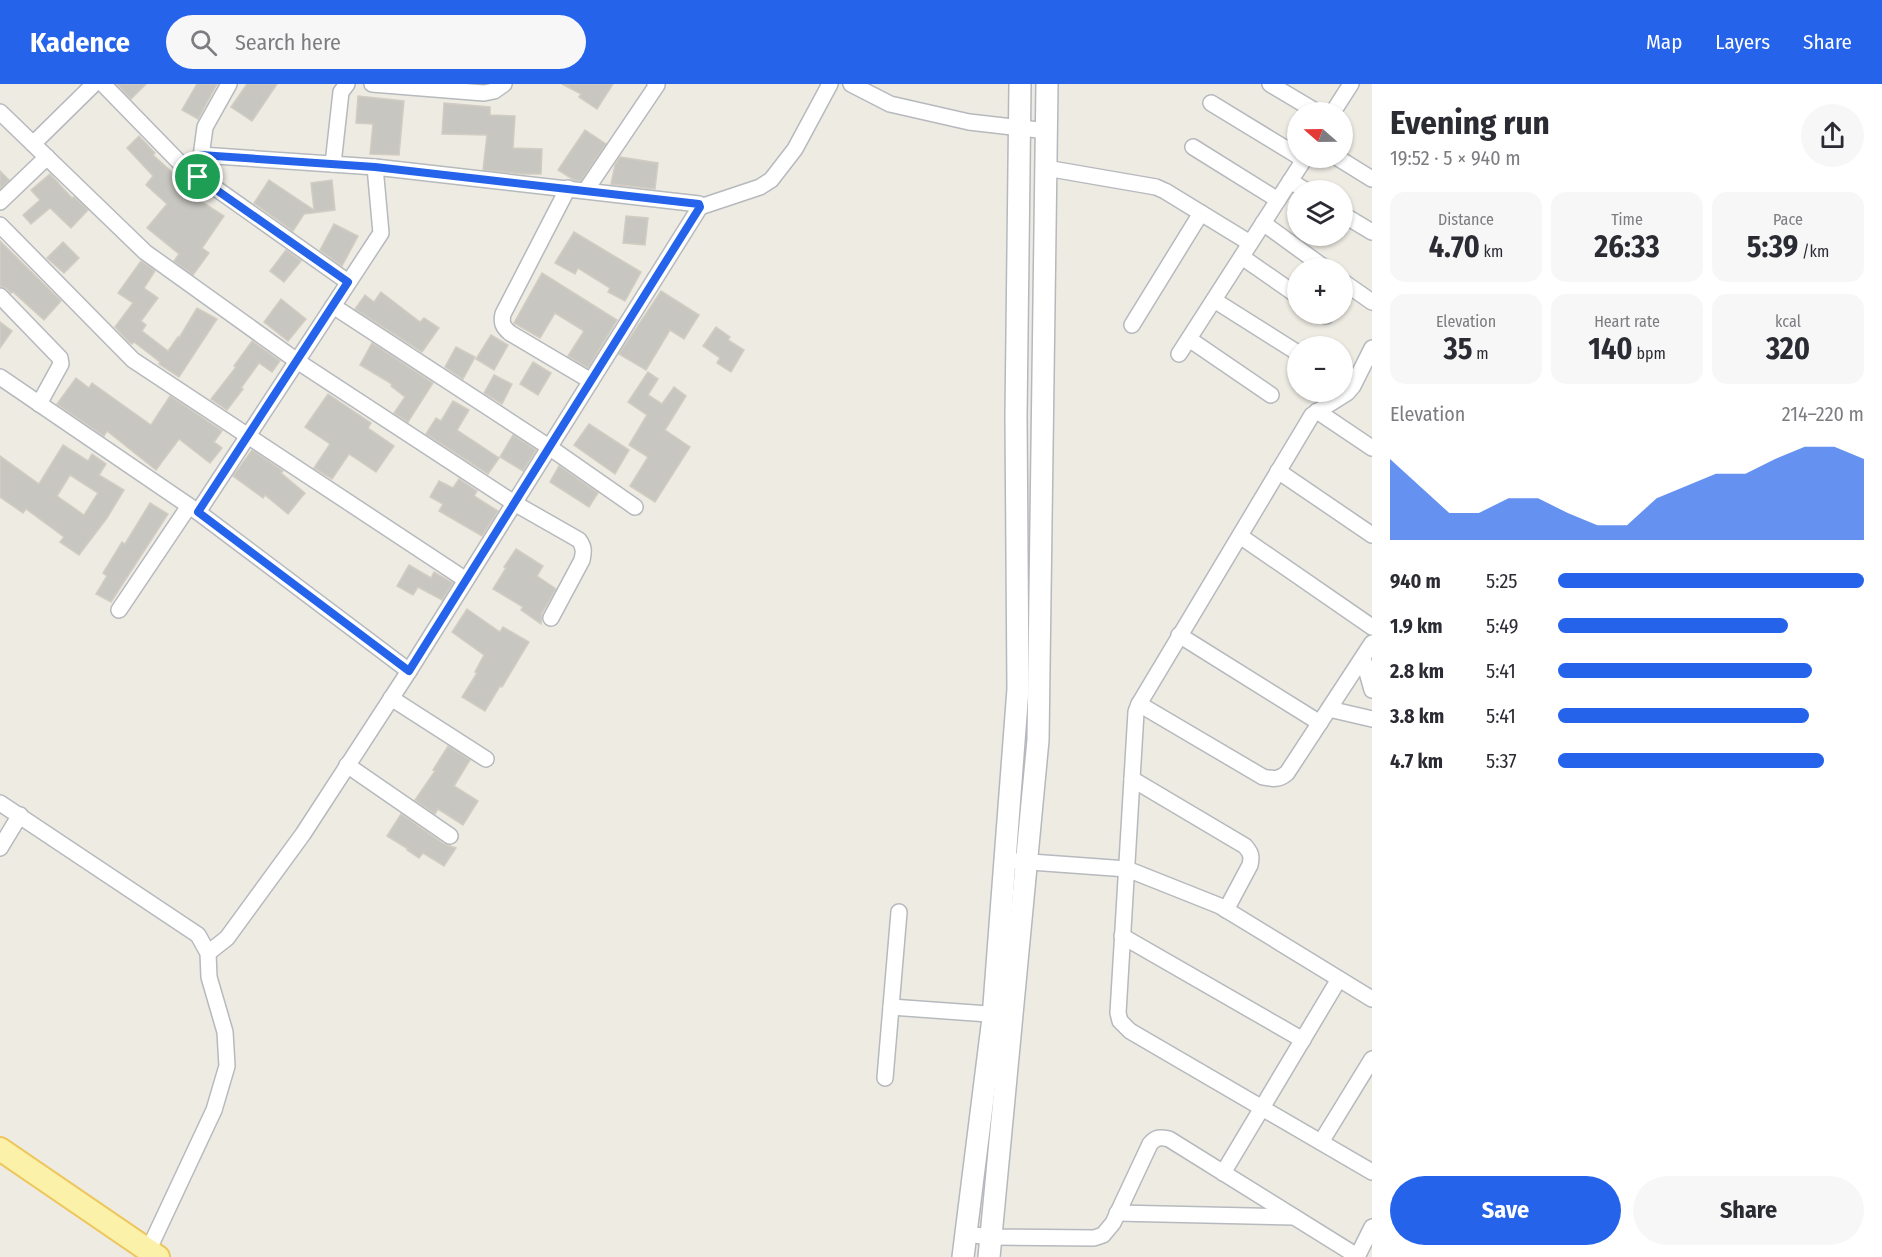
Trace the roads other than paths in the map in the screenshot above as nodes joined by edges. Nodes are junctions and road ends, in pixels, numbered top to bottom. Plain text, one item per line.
1 (94, 84) edge
2 (103, 84) edge
3 (229, 84) edge
4 (347, 84) edge
5 (372, 84) edge
6 (504, 84) edge
7 (655, 84) edge
8 (830, 84) edge
9 (851, 84) edge
10 (1020, 84) edge
11 (1047, 84) edge
12 (1270, 84) edge
13 (1351, 84) edge
14 (1300, 102) edge
15 (1339, 102) edge
16 (1211, 104) dead end
17 (0, 112) edge
18 (1019, 129) junction
19 (1047, 131) junction
20 (33, 144) junction
21 (1193, 147) dead end
22 (1287, 149) edge
23 (201, 155) junction
24 (47, 158) junction
25 (333, 164) junction
26 (375, 167) junction
27 (1353, 167) edge
28 (1046, 168) junction
29 (198, 177) junction
30 (1372, 179) edge
31 (1287, 186) edge
32 (568, 188) junction
33 (586, 190) junction
34 (1278, 200) junction
35 (0, 202) edge
36 (700, 207) junction
37 (1201, 213) junction
38 (1353, 221) edge
39 (1263, 223) junction
40 (0, 225) edge
41 (1372, 232) edge
42 (1250, 243) junction
43 (1242, 257) junction
44 (1311, 258) edge
45 (348, 282) junction
46 (1287, 288) edge
47 (1353, 289) edge
48 (0, 296) edge
49 (1214, 300) junction
50 (1372, 302) edge
51 (333, 306) junction
52 (1132, 325) dead end
53 (1189, 339) junction
54 (1287, 345) edge
55 (1372, 348) edge
56 (1179, 354) dead end
57 (297, 361) junction
58 (0, 377) edge
59 (591, 381) junction
60 (1271, 395) dead end
61 (39, 404) junction
62 (1317, 411) junction
63 (248, 435) junction
64 (549, 447) junction
65 (1372, 448) edge
66 (1278, 471) junction
67 (514, 503) junction
68 (635, 507) dead end
69 (194, 509) junction
70 (1372, 535) edge
71 (1240, 536) junction
72 (466, 580) junction
73 (1040, 588) junction
74 (1017, 589) junction
75 (119, 610) dead end
76 (551, 618) dead end
77 (1372, 627) edge
78 (1179, 636) junction
79 (1372, 643) edge
80 (1363, 657) junction
81 (409, 671) junction
82 (1372, 690) edge
83 (391, 698) junction
84 (1139, 704) junction
85 (1329, 709) junction
86 (1372, 719) edge
87 (1320, 723) junction
88 (486, 759) dead end
89 (348, 765) junction
90 (1132, 779) junction
91 (0, 803) edge
92 (20, 815) junction
93 (450, 836) dead end
94 (0, 848) edge
95 (1005, 860) junction
96 (1027, 861) junction
97 (1127, 869) junction
98 (1226, 909) junction
99 (899, 912) dead end
100 (1122, 936) junction
101 (208, 952) junction
102 (1339, 979) junction
103 (1372, 999) edge
104 (891, 1007) junction
105 (1003, 1015) junction
106 (1303, 1040) junction
107 (1372, 1059) edge
108 (885, 1078) dead end
109 (1263, 1108) junction
110 (1321, 1142) junction
111 (0, 1149) edge
112 (0, 1164) edge
113 (1372, 1172) edge
114 (1223, 1173) junction
115 (1117, 1213) junction
116 (1294, 1217) junction
117 (1372, 1227) edge
118 (966, 1234) junction
119 (990, 1247) edge
120 (146, 1255) edge
121 (1357, 1256) edge
122 (963, 1257) edge

1 - 20 street
2 - 29 street
3 - 23 street
4 - 25 street
5 - 6 street
7 - 33 street
8 - 36 street
9 - 18 street
10 - 18 street
11 - 19 street
12 - 14 street
13 - 15 street
16 - 22 street
17 - 20 street
18 - 19 street
18 - 74 street
19 - 28 street
20 - 24 street
21 - 34 street
23 - 25 street
23 - 29 street
24 - 35 street
24 - 57 street
25 - 26 street
26 - 32 street
26 - 45 street
27 - 30 street
28 - 37 street
28 - 73 street
29 - 45 street
31 - 34 street
32 - 33 street
32 - 59 street
33 - 36 street
34 - 39 street
36 - 59 street
37 - 42 street
37 - 52 street
38 - 41 street
39 - 42 street
39 - 44 street
40 - 63 street
42 - 43 street
43 - 46 street
43 - 49 street
45 - 51 street
47 - 50 street
48 - 61 street
49 - 53 street
49 - 54 street
51 - 57 street
51 - 64 street
53 - 56 street
53 - 60 street
55 - 62 street
57 - 63 street
57 - 67 street
58 - 61 street
59 - 64 street
61 - 69 street
62 - 65 street
62 - 66 street
63 - 69 street
63 - 72 street
64 - 67 street
64 - 68 street
66 - 70 street
66 - 71 street
67 - 72 street
67 - 76 street
69 - 75 street
69 - 81 street
71 - 77 street
71 - 78 street
72 - 81 street
73 - 74 street
73 - 96 street
74 - 95 street
78 - 84 street
78 - 87 street
79 - 80 street
80 - 82 street
80 - 85 street
81 - 83 street
83 - 88 street
83 - 89 street
84 - 87 street
84 - 90 street
85 - 86 street
85 - 87 street
89 - 93 street
89 - 101 street
90 - 97 street
90 - 98 street
91 - 92 street
92 - 94 street
92 - 101 street
95 - 96 street
95 - 105 street
96 - 97 street
96 - 105 street
97 - 98 street
97 - 100 street
98 - 102 street
99 - 104 street
100 - 106 street
100 - 109 street
101 - 120 street
102 - 103 street
102 - 106 street
104 - 105 street
104 - 108 street
105 - 118 street
105 - 119 street
106 - 109 street
107 - 110 street
109 - 110 street
109 - 114 street
110 - 113 street
111 - 120 main road
112 - 120 main road
114 - 115 street
114 - 116 street
115 - 116 street
115 - 119 street
116 - 121 street
117 - 121 street
118 - 119 street
118 - 122 street

